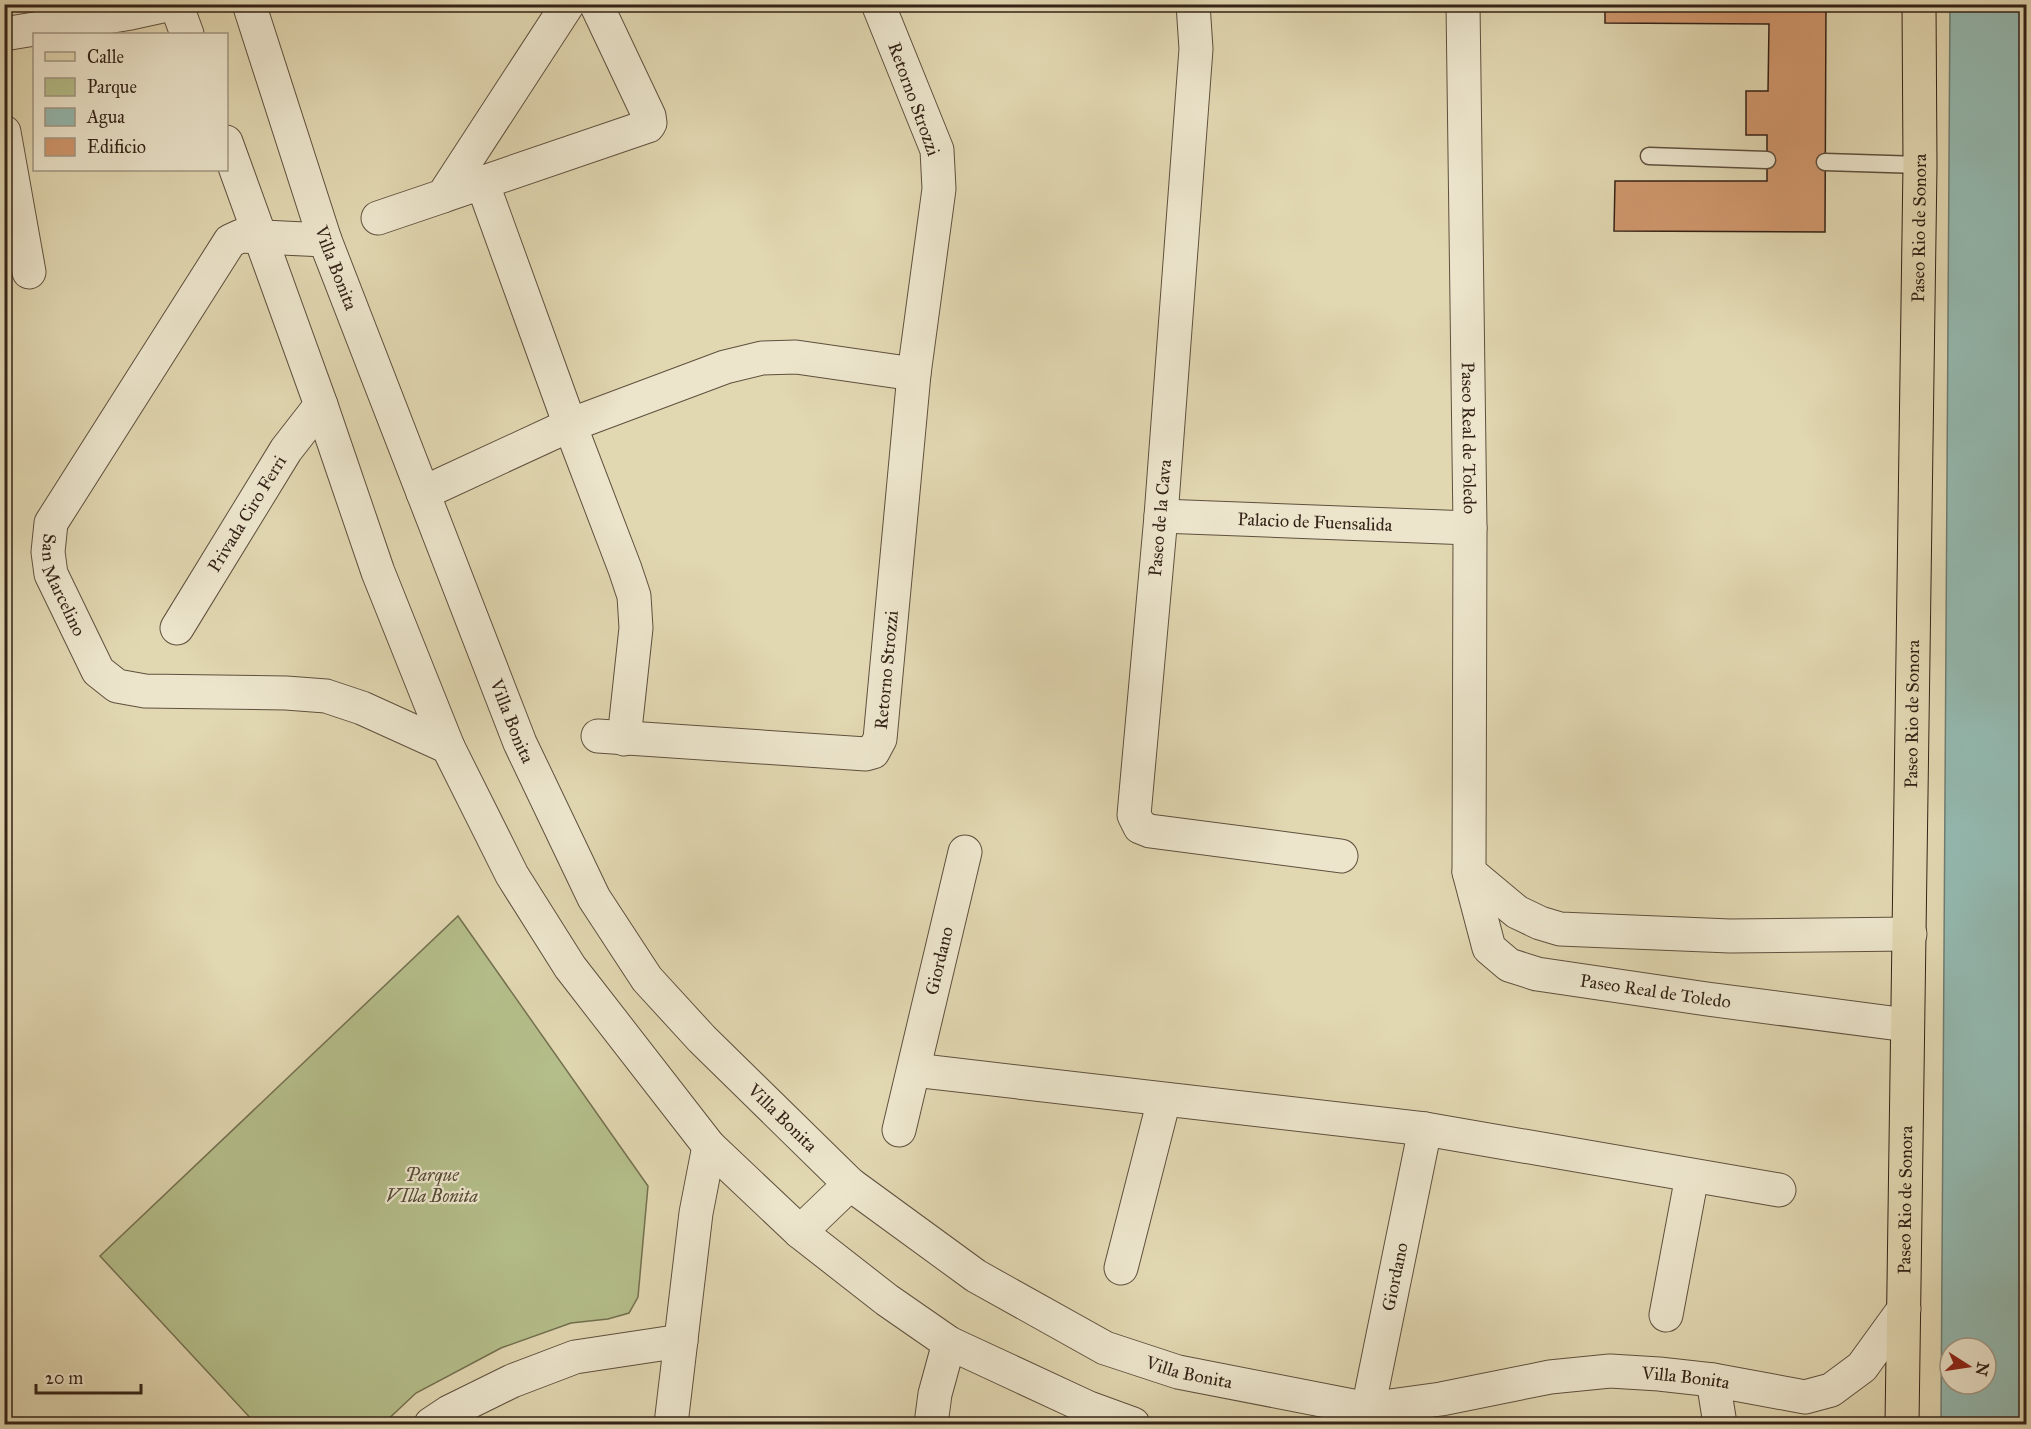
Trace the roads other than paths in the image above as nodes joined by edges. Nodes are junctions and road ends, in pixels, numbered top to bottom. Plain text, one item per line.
1 (174, 4) edge
2 (249, 4) edge
3 (568, 4) edge
4 (596, 4) edge
5 (878, 4) edge
6 (1193, 4) edge
7 (1463, 4) edge
8 (1919, 4) edge
9 (187, 33) edge
10 (4, 34) edge
11 (4, 132) edge
12 (228, 147) edge
13 (1649, 156) dead end
14 (1767, 160) dead end
15 (1825, 162) dead end
16 (1920, 165) junction
17 (482, 182) junction
18 (443, 196) junction
19 (378, 218) dead end
20 (261, 236) junction
21 (325, 240) junction
22 (29, 272) dead end
23 (914, 374) junction
24 (321, 405) junction
25 (570, 425) junction
26 (423, 493) junction
27 (1161, 516) junction
28 (1470, 528) junction
29 (177, 628) dead end
30 (448, 747) junction
31 (965, 852) dead end
32 (1341, 856) dead end
33 (1469, 872) junction
34 (1910, 934) junction
35 (1908, 1024) junction
36 (914, 1070) junction
37 (1164, 1100) junction
38 (1425, 1129) junction
39 (899, 1130) dead end
40 (709, 1146) junction
41 (1692, 1176) junction
42 (850, 1184) junction
43 (1779, 1190) dead end
44 (800, 1232) junction
45 (1121, 1268) dead end
46 (1904, 1309) junction
47 (1666, 1315) dead end
48 (681, 1341) junction
49 (949, 1343) junction
50 (1713, 1380) junction
51 (933, 1409) edge
52 (1368, 1417) edge
53 (431, 1425) edge
54 (671, 1425) edge
55 (1133, 1425) edge
56 (1720, 1425) edge
57 (1902, 1425) edge

1 - 9 street
1 - 10 street
2 - 21 street, Villa Bonita
3 - 18 street
4 - 17 street
5 - 23 street, Retorno Strozzi
6 - 27 street, Paseo de la Cava
7 - 28 street, Paseo Real de Toledo
8 - 16 main road, Paseo Rio de Sonora
11 - 22 street
12 - 20 street
13 - 14 lane
15 - 16 lane
16 - 34 main road, Paseo Rio de Sonora
17 - 18 street
17 - 25 street, Retorno Strozzi
18 - 19 street
20 - 21 street, San Marcelino
20 - 24 street
20 - 30 street, San Marcelino
21 - 26 street, Villa Bonita
23 - 25 street
23 - 25 street, Retorno Strozzi
24 - 29 street, Privada Ciro Ferri
24 - 30 street
25 - 26 street
26 - 42 street, Villa Bonita
27 - 28 street, Palacio de Fuensalida
27 - 32 street, Paseo de la Cava
28 - 33 street, Paseo Real de Toledo
30 - 40 street
31 - 36 street, Giordano
33 - 34 street
33 - 35 street, Paseo Real de Toledo
34 - 35 main road, Paseo Rio de Sonora
35 - 46 main road, Paseo Rio de Sonora
36 - 37 street
36 - 39 street, Giordano
37 - 38 street
37 - 45 street
38 - 41 street
38 - 52 street, Giordano
40 - 44 street
40 - 48 street
41 - 43 street
41 - 47 street
42 - 44 street
42 - 52 street, Villa Bonita
44 - 49 street
46 - 50 street, Villa Bonita
46 - 57 main road, Paseo Rio de Sonora
48 - 53 street
48 - 54 street
49 - 51 street
49 - 55 street
50 - 52 street, Villa Bonita
50 - 56 street

